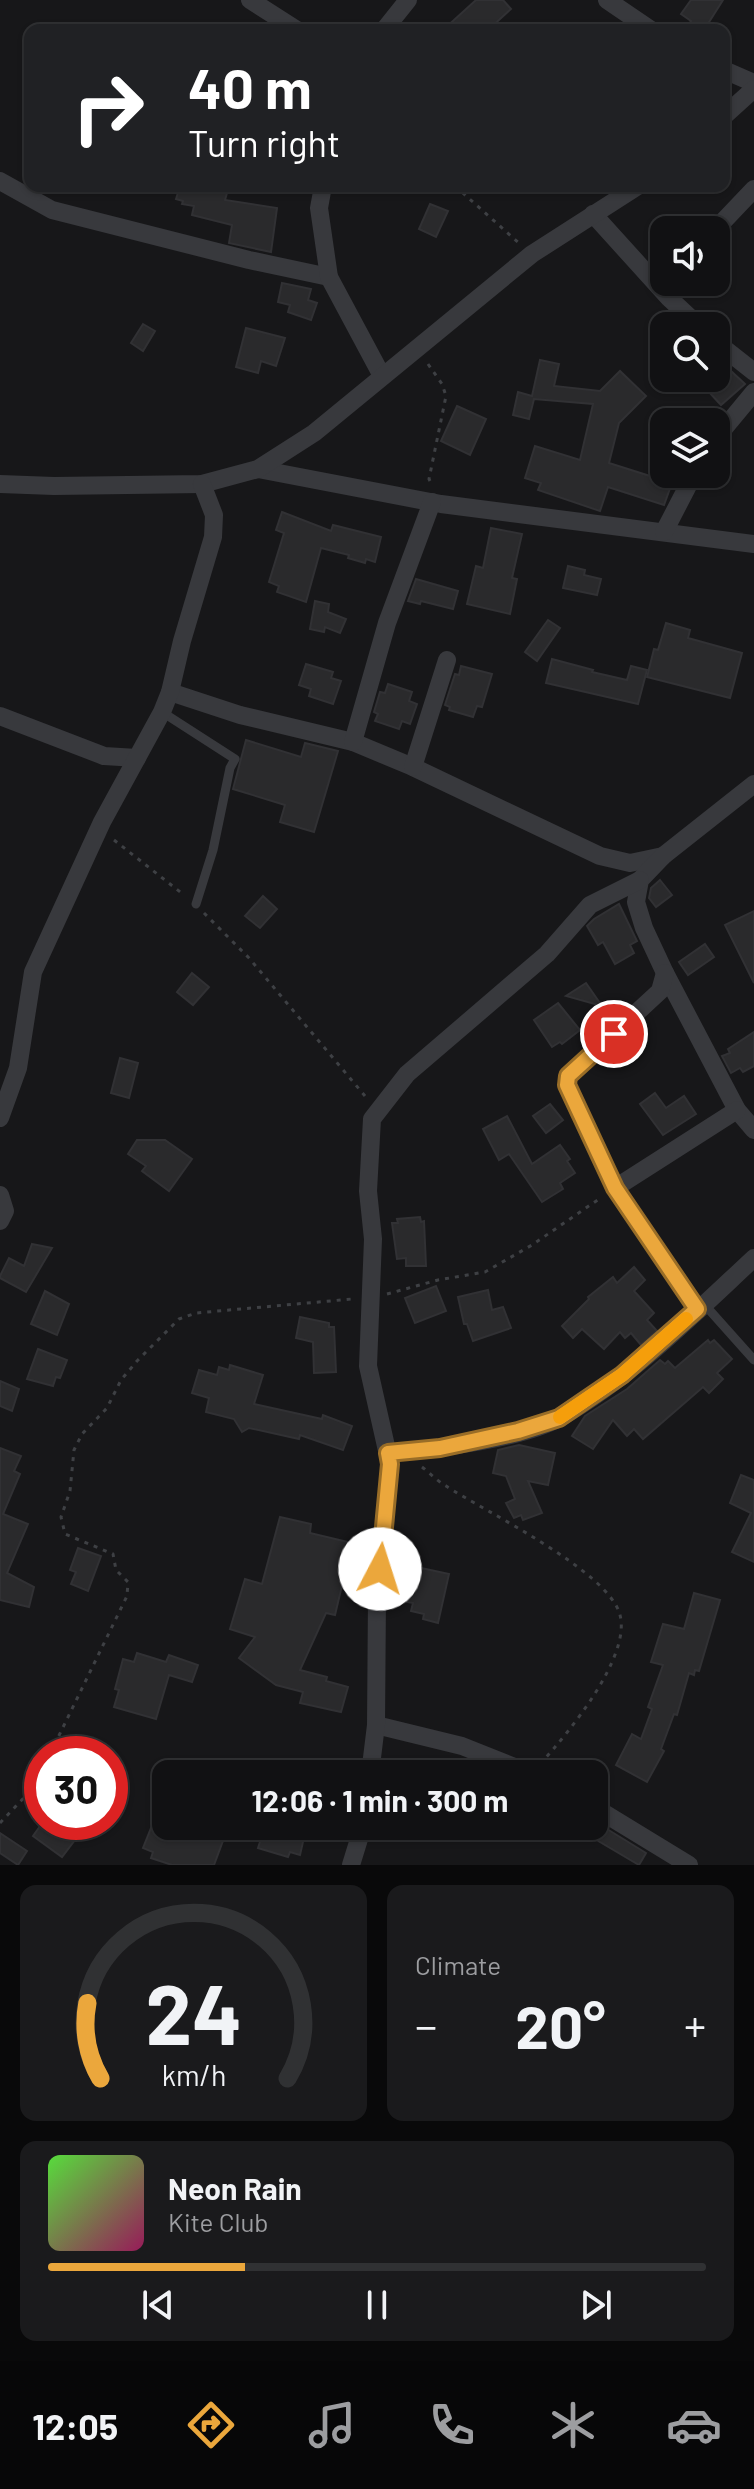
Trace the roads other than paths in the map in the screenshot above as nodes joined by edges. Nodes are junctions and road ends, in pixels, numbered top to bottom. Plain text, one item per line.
1 (250, 0) edge
2 (408, 0) edge
3 (607, 0) edge
4 (288, 24) edge
5 (389, 24) edge
6 (642, 24) edge
7 (730, 73) edge
8 (754, 83) edge
9 (754, 89) edge
10 (730, 111) edge
11 (0, 181) edge
12 (754, 189) edge
13 (322, 192) edge
14 (628, 192) edge
15 (593, 214) junction
16 (728, 216) edge
17 (329, 277) junction
18 (669, 298) joint
19 (684, 312) edge
20 (730, 353) edge
21 (754, 372) edge
22 (382, 376) junction
23 (754, 392) edge
24 (730, 421) edge
25 (258, 469) junction
26 (0, 484) edge
27 (202, 484) junction
28 (687, 488) edge
29 (437, 503) junction
30 (664, 532) junction
31 (754, 544) edge
32 (447, 660) dead end
33 (170, 692) junction
34 (162, 712) junction
35 (0, 716) edge
36 (353, 742) junction
37 (137, 758) junction
38 (413, 767) junction
39 (754, 784) edge
40 (600, 856) junction
41 (663, 856) junction
42 (640, 880) junction
43 (621, 890) junction
44 (196, 904) road end
45 (665, 973) junction
46 (737, 1110) junction
47 (0, 1118) edge
48 (754, 1130) edge
49 (615, 1188) junction
50 (0, 1195) edge
51 (0, 1221) edge
52 (754, 1258) edge
53 (700, 1307) junction
54 (754, 1360) edge
55 (396, 1452) junction
56 (376, 1725) junction
57 (372, 1760) edge
58 (497, 1760) edge
59 (608, 1816) edge
60 (359, 1840) edge
61 (351, 1865) edge
62 (689, 1865) edge

1 - 4 street
2 - 5 street
3 - 6 street
7 - 8 street
9 - 10 street
11 - 17 street
12 - 16 street
13 - 17 street
14 - 15 street
15 - 18 street
15 - 22 street
17 - 22 street
18 - 19 street
20 - 21 street
22 - 25 street
23 - 24 street
25 - 27 street
25 - 29 street
26 - 27 street
27 - 33 street
28 - 30 street
29 - 30 street
29 - 36 street
30 - 31 street
32 - 38 street
33 - 34 street
33 - 36 street
34 - 37 street
34 - 44 lane
35 - 37 street
36 - 38 street
37 - 47 street
38 - 40 street
39 - 41 street
40 - 41 street
40 - 43 street
41 - 42 street
42 - 43 street
42 - 45 street
43 - 55 street
45 - 46 street
45 - 49 street
46 - 48 street
46 - 49 street
49 - 53 street
50 - 51 street
52 - 53 street
53 - 54 lane
53 - 55 street
55 - 56 street
56 - 57 street
56 - 58 street
59 - 62 street
60 - 61 street

